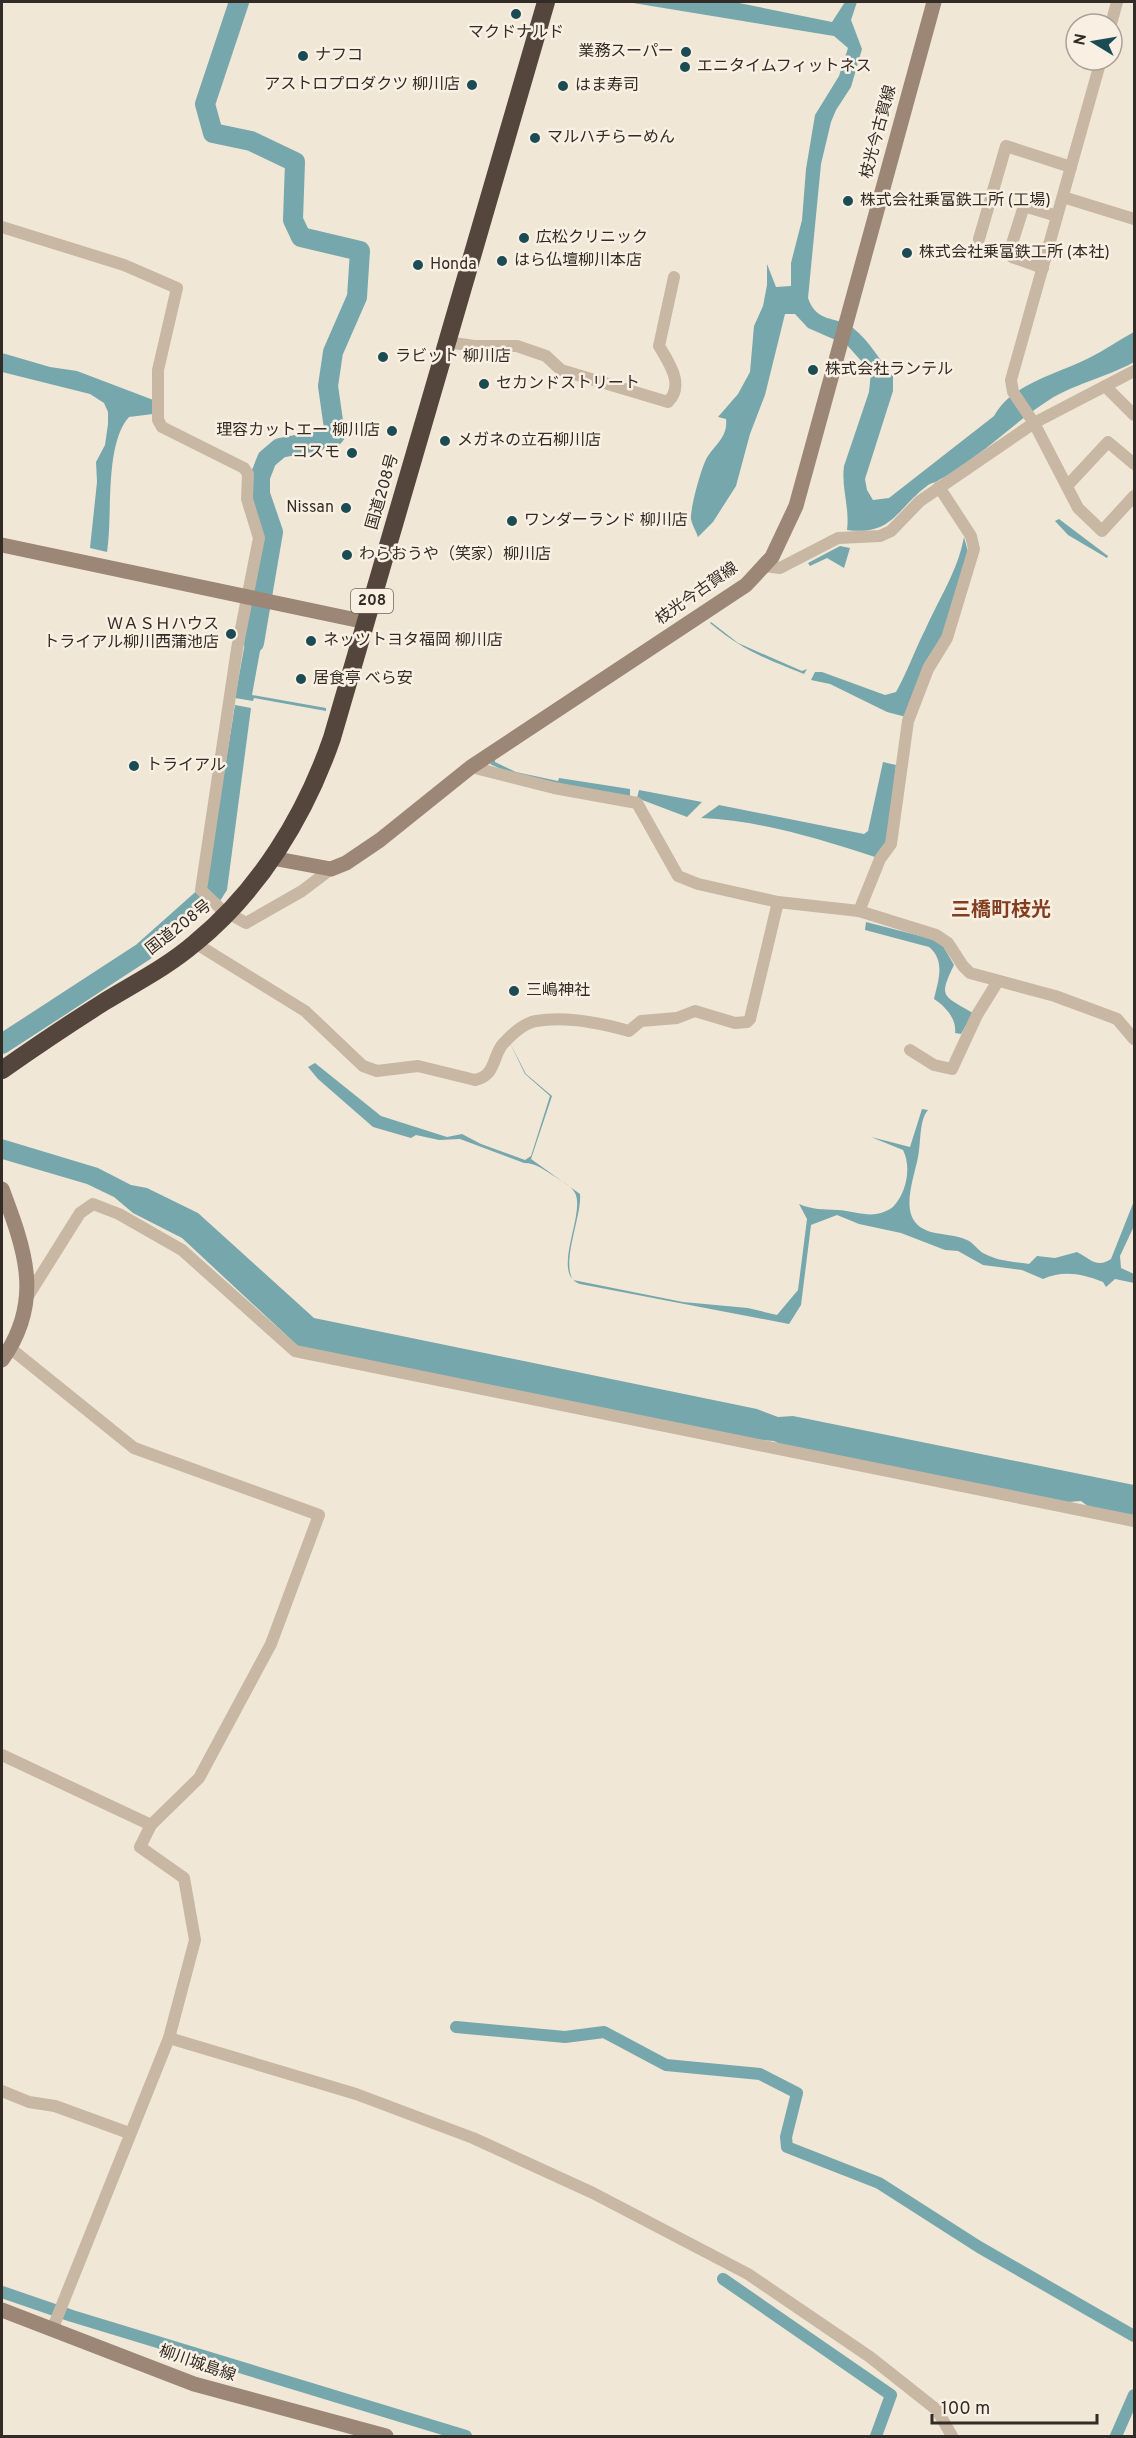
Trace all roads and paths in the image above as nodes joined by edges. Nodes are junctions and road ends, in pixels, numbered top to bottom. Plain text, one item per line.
1 (546, 2) edge
2 (934, 2) edge
3 (1098, 72) edge
4 (1071, 168) junction
5 (1063, 197) junction
6 (1058, 216) junction
7 (1134, 219) edge
8 (2, 227) edge
9 (980, 239) dead end
10 (1042, 268) junction
11 (674, 277) dead end
12 (447, 342) junction
13 (1134, 371) edge
14 (1105, 386) junction
15 (1134, 415) edge
16 (1034, 423) junction
17 (1134, 464) edge
18 (1067, 486) junction
19 (939, 487) junction
20 (1134, 496) edge
21 (2, 544) edge
22 (764, 566) junction
23 (248, 597) junction
24 (366, 622) junction
25 (471, 767) junction
26 (272, 858) junction
27 (331, 869) junction
28 (778, 902) junction
29 (226, 910) junction
30 (859, 911) junction
31 (195, 943) junction
32 (998, 981) junction
33 (1134, 1039) edge
34 (910, 1050) dead end
35 (2, 1070) edge
36 (2, 1189) edge
37 (28, 1296) junction
38 (6, 1354) edge
39 (1134, 1521) edge
40 (2, 1755) edge
41 (151, 1825) junction
42 (169, 2038) junction
43 (2, 2091) edge
44 (129, 2133) junction
45 (2, 2310) edge
46 (51, 2330) junction
47 (386, 2436) edge
48 (952, 2436) edge

1 - 12 highway, 国道208号 / 208
2 - 22 main road, 枝光今古賀線
3 - 4 street
4 - 5 street
4 - 9 street
5 - 6 street
5 - 7 street
6 - 10 street
6 - 10 street
8 - 23 street
10 - 16 street
11 - 12 street
12 - 24 highway, 国道208号 / 208
13 - 14 street
14 - 15 street
14 - 16 street
16 - 18 street
16 - 19 street
17 - 18 street
18 - 20 street
19 - 22 street
19 - 30 street
21 - 23 main road
22 - 25 main road, 枝光今古賀線
23 - 24 main road
23 - 29 street
24 - 26 highway, 国道208号 / 208
25 - 27 main road, 枝光今古賀線
25 - 28 street
26 - 27 main road
26 - 29 highway, 国道208号 / 208
27 - 29 street
28 - 30 street
28 - 31 street
29 - 31 highway, 国道208号 / 208
30 - 32 street
31 - 35 highway, 国道208号 / 208
32 - 33 street
32 - 34 street
36 - 37 main road
37 - 38 main road
37 - 39 street
38 - 41 street
40 - 41 street
41 - 42 street
42 - 44 street
42 - 48 street
43 - 44 street
44 - 46 street
45 - 46 main road, 柳川城島線
46 - 47 main road, 柳川城島線

